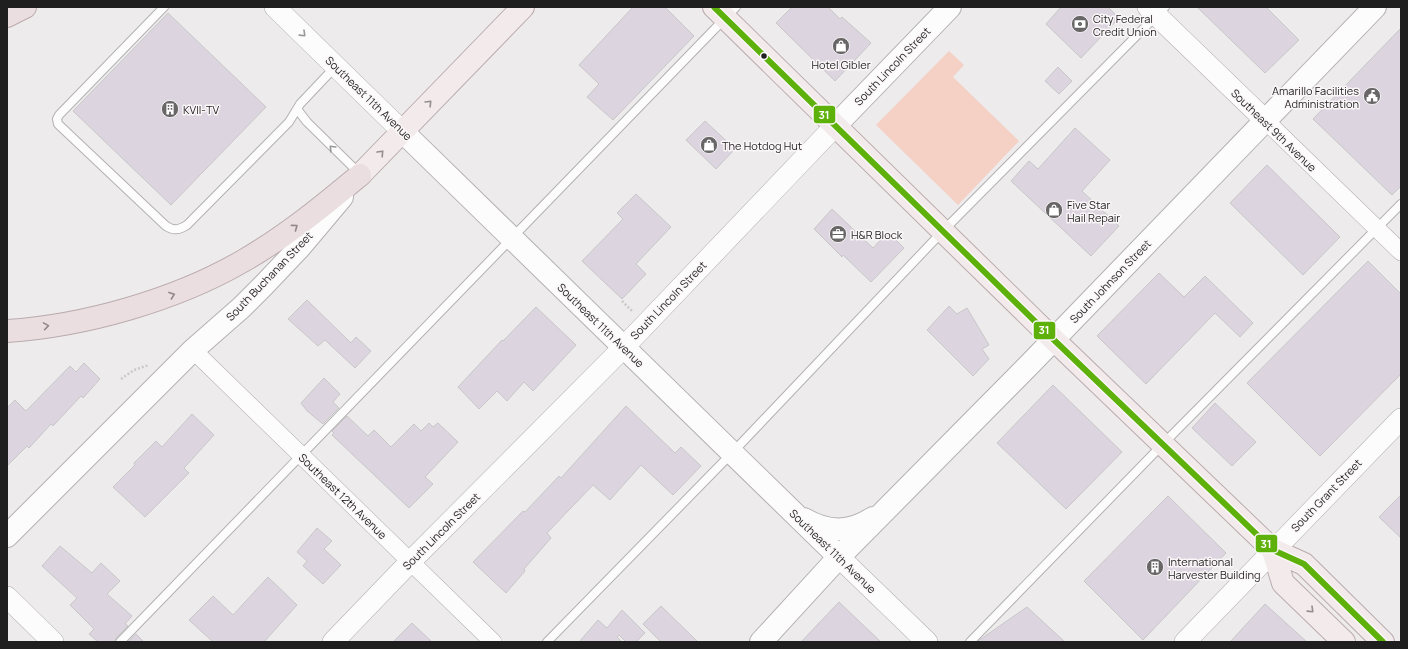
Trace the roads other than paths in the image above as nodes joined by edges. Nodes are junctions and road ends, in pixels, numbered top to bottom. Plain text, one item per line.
1 (25, 7) edge
2 (164, 7) edge
3 (275, 7) edge
4 (523, 7) edge
5 (950, 7) edge
6 (1375, 7) edge
7 (1156, 10) edge
8 (725, 11) edge
9 (7, 16) edge
10 (336, 66) junction
11 (297, 109) junction
12 (1266, 121) junction
13 (835, 126) junction
14 (402, 130) junction
15 (360, 175) junction
16 (1401, 204) edge
17 (1377, 229) junction
18 (943, 231) junction
19 (511, 238) junction
20 (1401, 252) edge
21 (7, 331) edge
22 (1053, 339) junction
23 (623, 348) junction
24 (193, 350) junction
25 (1401, 419) edge
26 (1163, 444) junction
27 (732, 452) junction
28 (301, 456) junction
29 (782, 501) junction
30 (889, 508) junction
31 (7, 536) edge
32 (1273, 550) junction
33 (839, 558) junction
34 (410, 562) junction
35 (7, 597) edge
36 (53, 642) edge
37 (120, 642) edge
38 (333, 642) edge
39 (493, 642) edge
40 (547, 642) edge
41 (761, 642) edge
42 (927, 642) edge
43 (970, 642) edge
44 (1185, 642) edge
45 (1344, 642) edge
46 (1383, 642) edge

1 - 9 highway
2 - 11 lane
3 -> 10 street, Southeast 11th Avenue
14 -> 4 main road, South Buchanan Street
5 - 13 main road, South Lincoln Street
6 - 12 main road, South Johnson Street
7 - 12 street, Southeast 9th Avenue
7 - 18 lane
8 - 13 main road
8 - 19 lane
10 - 11 lane
10 - 14 street, Southeast 11th Avenue
15 -> 11 lane
12 - 17 street, Southeast 9th Avenue
12 - 22 main road, South Johnson Street
13 - 18 main road
13 - 23 street, South Lincoln Street
15 -> 14 main road, South Buchanan Street
14 - 19 main road, Southeast 11th Avenue
21 -> 15 highway
15 - 24 main road, South Buchanan Street
16 - 17 lane
17 - 20 street, Southeast 9th Avenue
17 - 26 lane
18 - 22 main road
18 - 27 lane
19 - 23 main road, Southeast 11th Avenue
19 - 28 lane
22 - 26 main road
22 - 30 main road, South Johnson Street
23 - 27 main road, Southeast 11th Avenue
23 - 34 street, South Lincoln Street
24 - 28 street, Southeast 12th Avenue
24 - 31 main road, South Buchanan Street
25 - 32 street, South Grant Street
26 - 32 main road
26 - 43 lane
27 - 29 main road, Southeast 11th Avenue
27 - 40 lane
28 - 34 street, Southeast 12th Avenue
28 - 37 lane
29 - 30 main road
29 - 33 main road, Southeast 11th Avenue
30 - 33 main road, South Johnson Street
32 - 44 street, South Grant Street
32 -> 45 main road
32 - 46 main road
33 - 41 main road, South Johnson Street
33 - 42 street, Southeast 11th Avenue
34 - 38 street, South Lincoln Street
34 - 39 street, Southeast 12th Avenue
35 - 36 street

